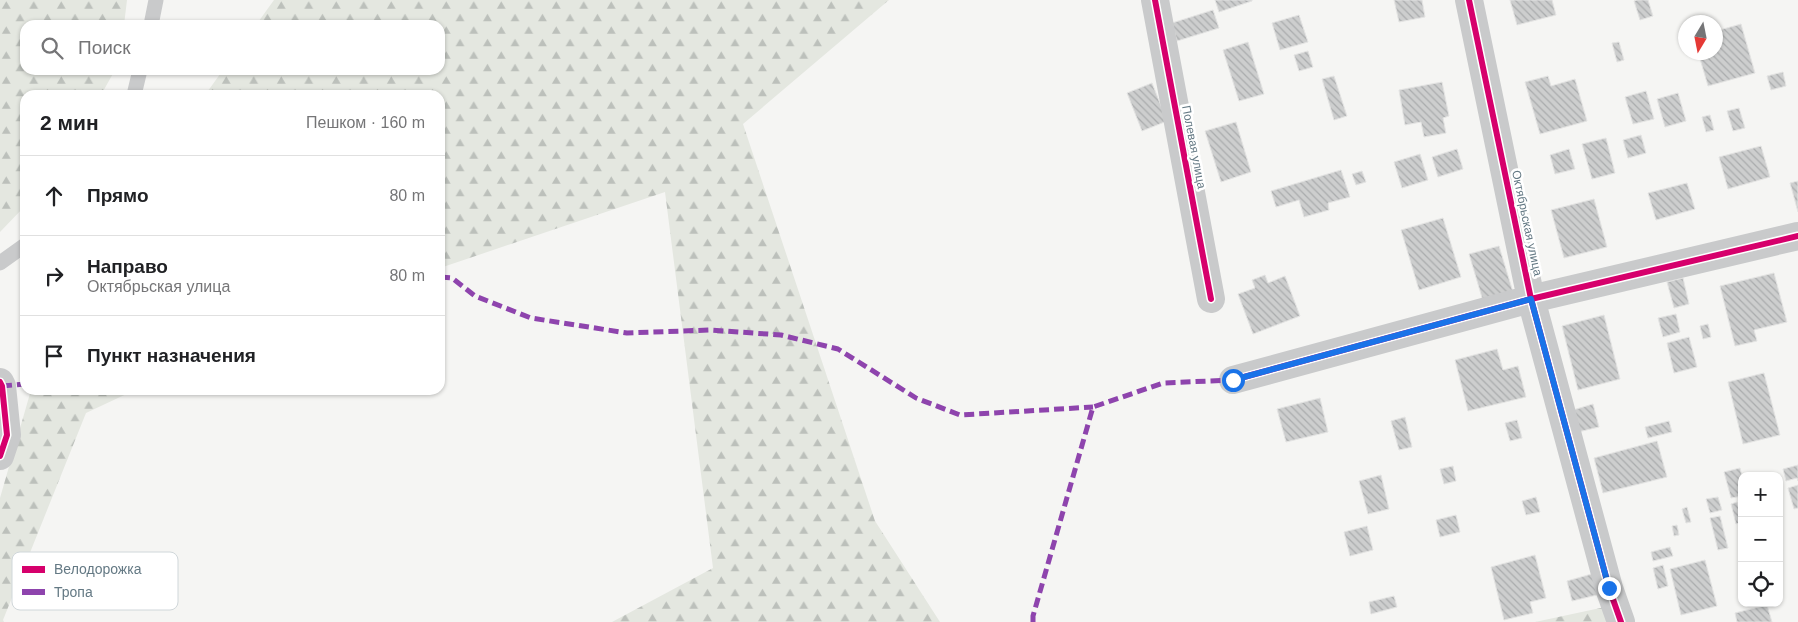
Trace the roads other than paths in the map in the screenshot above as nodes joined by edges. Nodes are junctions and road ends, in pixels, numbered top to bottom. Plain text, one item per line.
1 (156, 0) edge
2 (1156, 0) edge
3 (1469, 0) edge
4 (152, 20) edge
5 (139, 75) edge
6 (135, 90) edge
7 (1798, 236) edge
8 (20, 249) edge
9 (0, 263) edge
10 (1211, 299) dead end
11 (1531, 299) junction
12 (1233, 380) dead end
13 (0, 382) edge
14 (0, 456) edge
15 (1621, 622) edge

1 - 4 lane
2 - 10 street, Полевая улица
3 - 11 street, Октябрьская улица
5 - 6 lane
7 - 11 street
8 - 9 lane
11 - 12 street
11 - 15 street, Октябрьская улица
13 - 14 street

